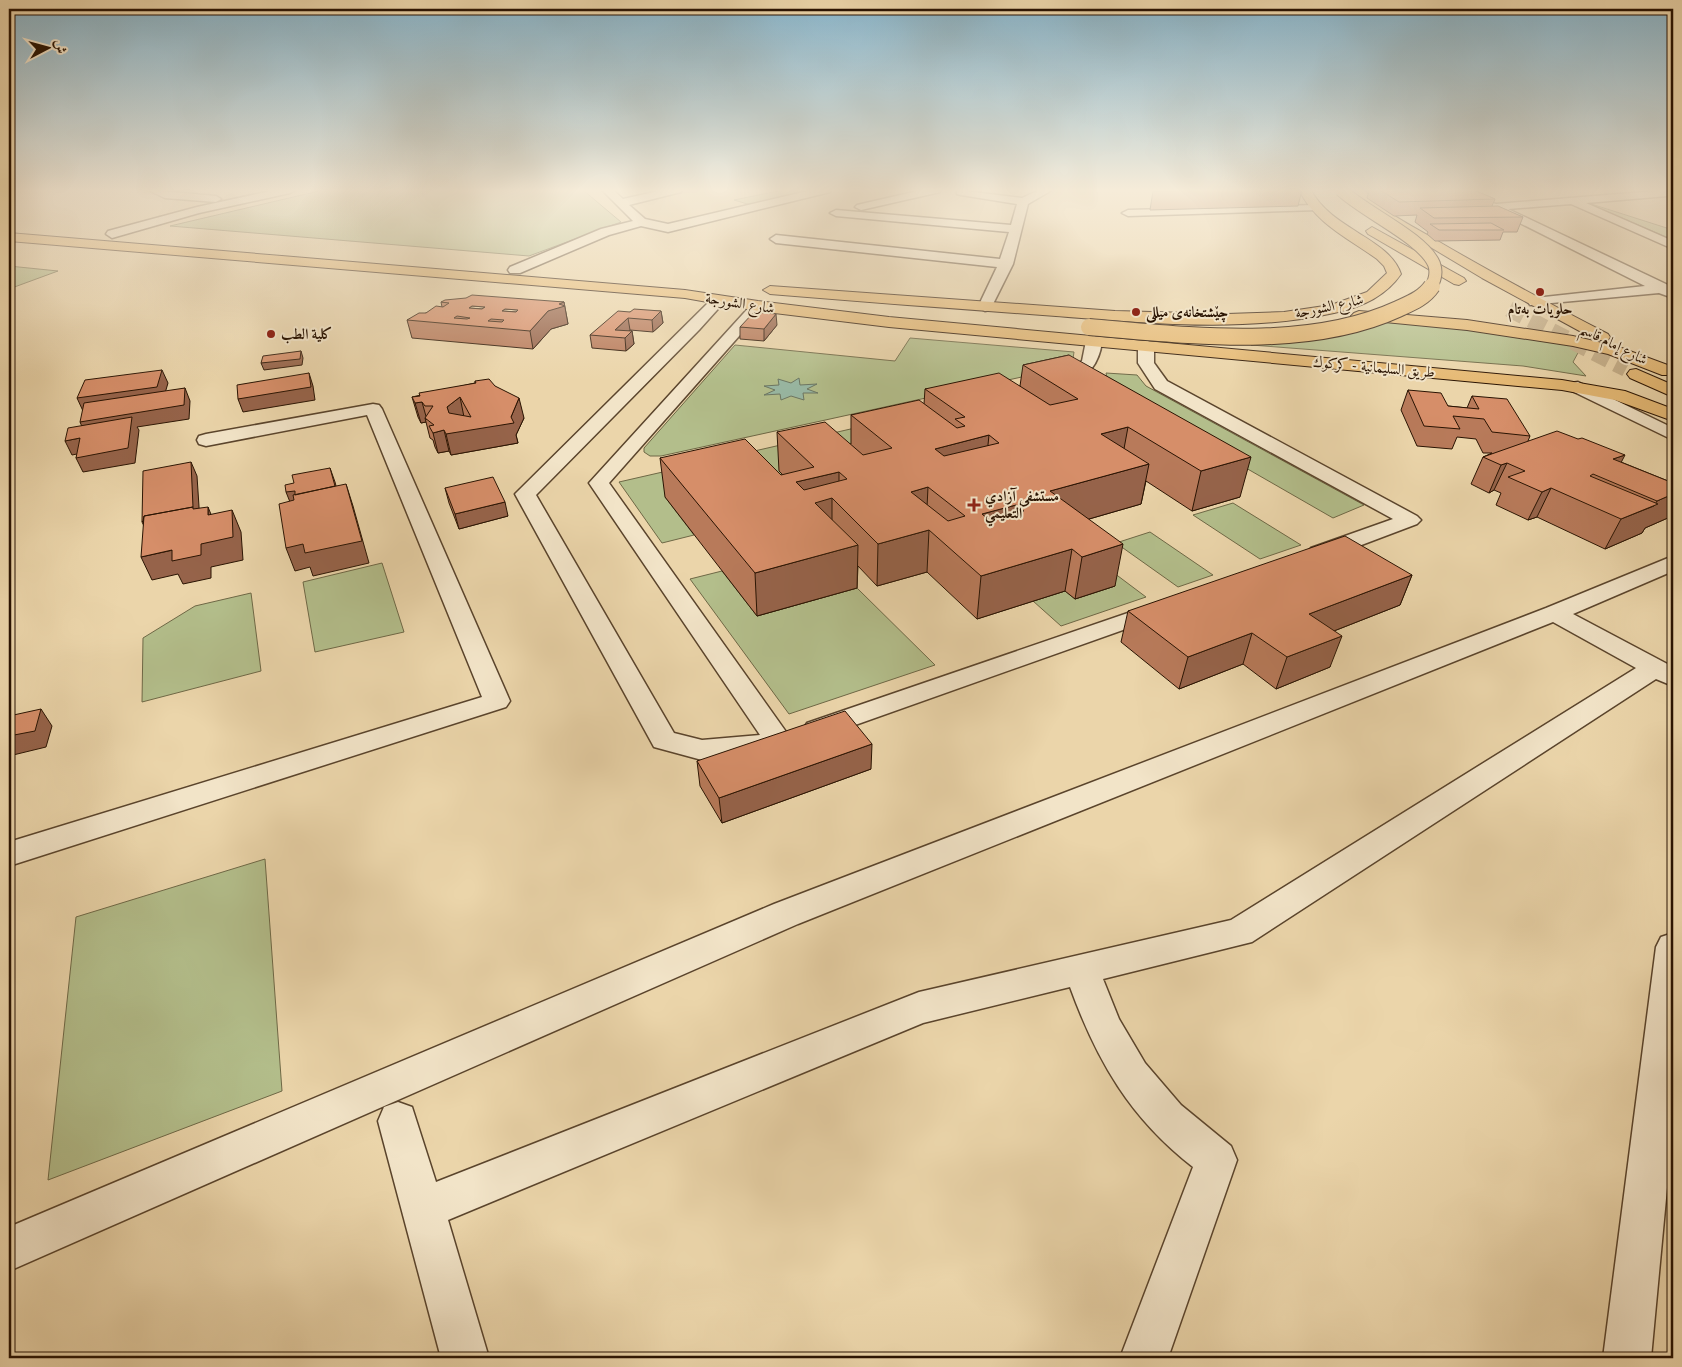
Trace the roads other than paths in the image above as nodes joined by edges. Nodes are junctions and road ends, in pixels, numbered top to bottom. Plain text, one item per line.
1 (208, 254) edge
2 (334, 254) edge
3 (553, 254) edge
4 (912, 254) edge
5 (1009, 254) edge
6 (1378, 254) edge
7 (1414, 254) edge
8 (1427, 254) edge
9 (1446, 254) edge
10 (1593, 254) edge
11 (1006, 264) junction
12 (515, 270) junction
13 (1467, 285) dead end
14 (1669, 290) edge
15 (723, 293) junction
16 (685, 294) junction
17 (1374, 295) junction
18 (757, 298) junction
19 (986, 307) junction
20 (1530, 308) junction
21 (1285, 315) junction
22 (1504, 316) tunnel mouth
23 (1128, 317) junction
24 (1092, 334) junction
25 (1144, 345) junction
26 (1671, 373) edge
27 (1070, 375) edge
28 (1612, 376) junction
29 (1578, 387) junction
30 (1673, 392) edge
31 (1673, 415) edge
32 (1673, 436) edge
33 (206, 440) dead end
34 (1294, 562) edge
35 (1673, 563) edge
36 (1179, 602) edge
37 (1554, 613) junction
38 (1664, 673) edge
39 (780, 742) junction
40 (9, 854) edge
41 (1673, 947) edge
42 (1081, 969) junction
43 (398, 1121) dead end
44 (423, 1209) junction
45 (9, 1249) edge
46 (464, 1358) edge
47 (1144, 1358) edge
48 (1627, 1358) edge

1 - 16 main road, شارع الشورجة
2 - 12 main road
3 - 12 street
4 - 11 street
5 - 11 street
6 - 17 main road, شارع الشورجة
7 - 13 main road
8 - 24 main road, bridge
9 - 20 main road, شارع إمام قاسم
10 - 14 street
11 - 19 street
12 - 15 main road
14 - 20 street
15 - 16 main road, شارع الشورجة
15 - 18 main road, شارع الشورجة
15 - 39 street
16 - 24 main road
17 - 21 main road, شارع الشورجة
17 - 22 main road
18 - 19 main road
18 - 24 main road, شارع الشورجة
18 - 39 street
19 - 23 main road
20 - 26 main road, شارع إمام قاسم
21 - 23 main road, شارع الشورجة
21 - 26 main road
23 - 25 main road
24 - 25 main road, شارع الشورجة
24 - 27 street
25 - 29 main road, طريق السليمانية - كركوك
25 - 34 street
26 - 28 main road
28 - 29 main road, طريق السليمانية - كركوك
28 - 30 main road
28 - 31 main road
29 - 32 street
33 - 40 street
35 - 37 street
36 - 39 street
37 - 38 street
37 - 45 street
38 - 42 street
41 - 48 street
42 - 44 street
42 - 47 street
43 - 44 street
44 - 46 street

